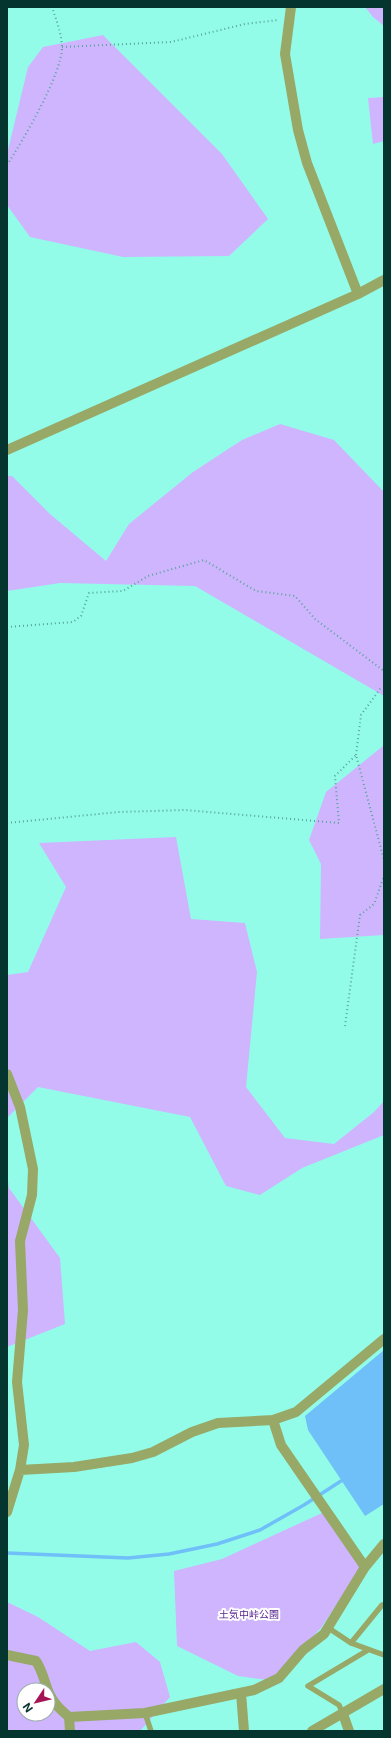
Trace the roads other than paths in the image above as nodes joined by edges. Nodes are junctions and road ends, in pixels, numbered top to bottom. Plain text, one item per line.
1 (291, 7) edge
2 (384, 280) edge
3 (358, 294) junction
4 (7, 450) edge
5 (7, 1074) edge
6 (384, 1339) edge
7 (273, 1420) junction
8 (20, 1470) junction
9 (7, 1512) edge
10 (384, 1544) edge
11 (365, 1567) junction
12 (384, 1605) edge
13 (328, 1627) junction
14 (351, 1643) junction
15 (368, 1650) junction
16 (7, 1655) edge
17 (384, 1655) edge
18 (384, 1689) edge
19 (240, 1693) junction
20 (145, 1713) junction
21 (343, 1714) junction
22 (69, 1717) junction
23 (70, 1731) edge
24 (151, 1731) edge
25 (244, 1731) edge
26 (312, 1731) edge
27 (349, 1731) edge

1 - 3 street
2 - 3 street
3 - 4 street
5 - 8 street
6 - 7 street
7 - 8 street
7 - 11 street
8 - 9 street
10 - 11 street
11 - 13 street
12 - 14 lane
13 - 14 lane
13 - 19 street
14 - 15 lane
15 - 17 lane
15 - 21 lane
16 - 22 street
18 - 21 street
19 - 20 street
19 - 25 street
20 - 22 street
20 - 24 lane
21 - 26 street
21 - 27 street
22 - 23 street

